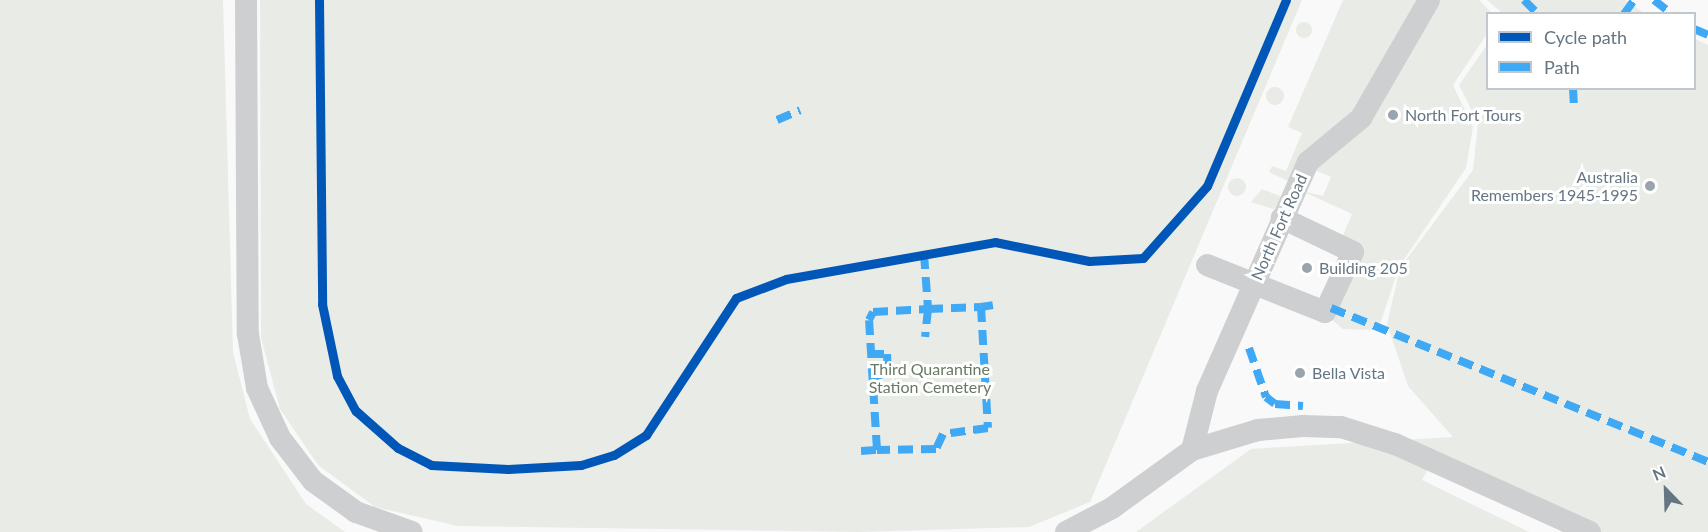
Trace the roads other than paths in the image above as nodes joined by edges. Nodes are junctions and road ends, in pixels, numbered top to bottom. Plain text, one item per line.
1 (246, 0) edge
2 (1429, 0) edge
3 (1282, 218) junction
4 (1207, 265) dead end
5 (1253, 285) junction
6 (1192, 450) junction
7 (412, 532) edge
8 (1066, 532) edge
9 (1590, 532) edge

1 - 7 street
2 - 3 street, North Fort Road
3 - 5 street, North Fort Road
3 - 5 street
4 - 5 street
5 - 6 street, North Fort Road
6 - 8 street
6 - 9 street

